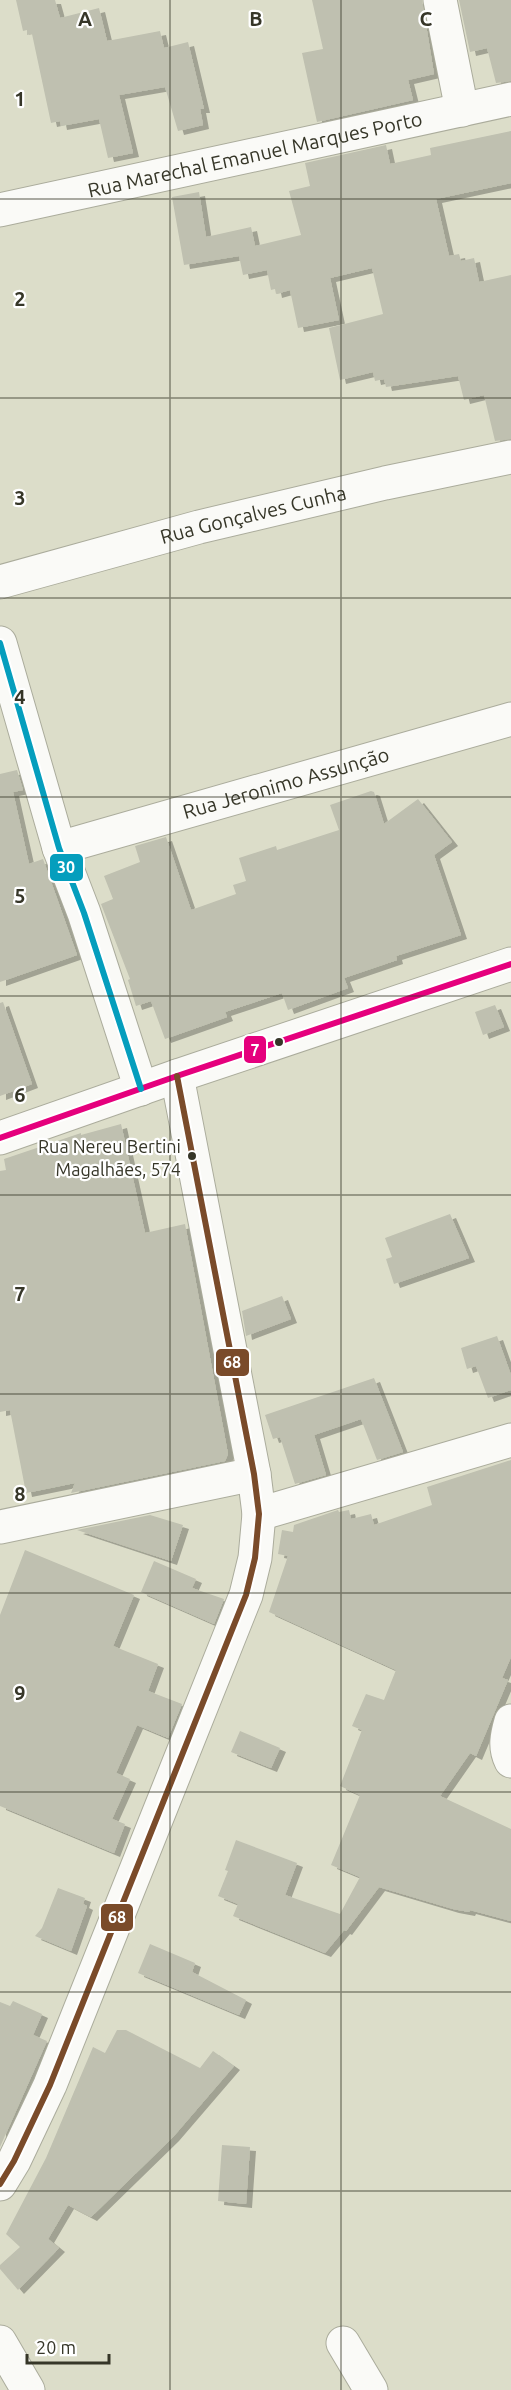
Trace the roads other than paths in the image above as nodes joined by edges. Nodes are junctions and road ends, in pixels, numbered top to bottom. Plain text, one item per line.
1 (440, 0) edge
2 (511, 99) edge
3 (462, 110) junction
4 (0, 210) edge
5 (511, 457) edge
6 (0, 582) edge
7 (0, 643) edge
8 (511, 719) edge
9 (13, 741) edge
10 (59, 848) junction
11 (511, 964) edge
12 (177, 1076) junction
13 (141, 1089) junction
14 (0, 1138) edge
15 (511, 1440) edge
16 (254, 1474) junction
17 (260, 1514) junction
18 (0, 1527) edge
19 (511, 1721) edge
20 (511, 1761) edge
21 (0, 2184) edge
22 (0, 2342) edge
23 (343, 2343) dead end
24 (28, 2390) edge
25 (371, 2390) edge

1 - 3 street
2 - 3 street, Rua Marechal Emanuel Marques Porto
3 - 4 street, Rua Marechal Emanuel Marques Porto
5 - 6 street, Rua Gonçalves Cunha
7 - 9 street
8 - 10 street, Rua Jeronimo Assunção
9 - 10 street
10 - 13 street
11 - 12 street
12 - 13 street
12 - 16 street
13 - 14 street
15 - 17 street
16 - 17 street
16 - 18 street
17 - 21 street
19 - 20 street
22 - 24 street
23 - 25 street

